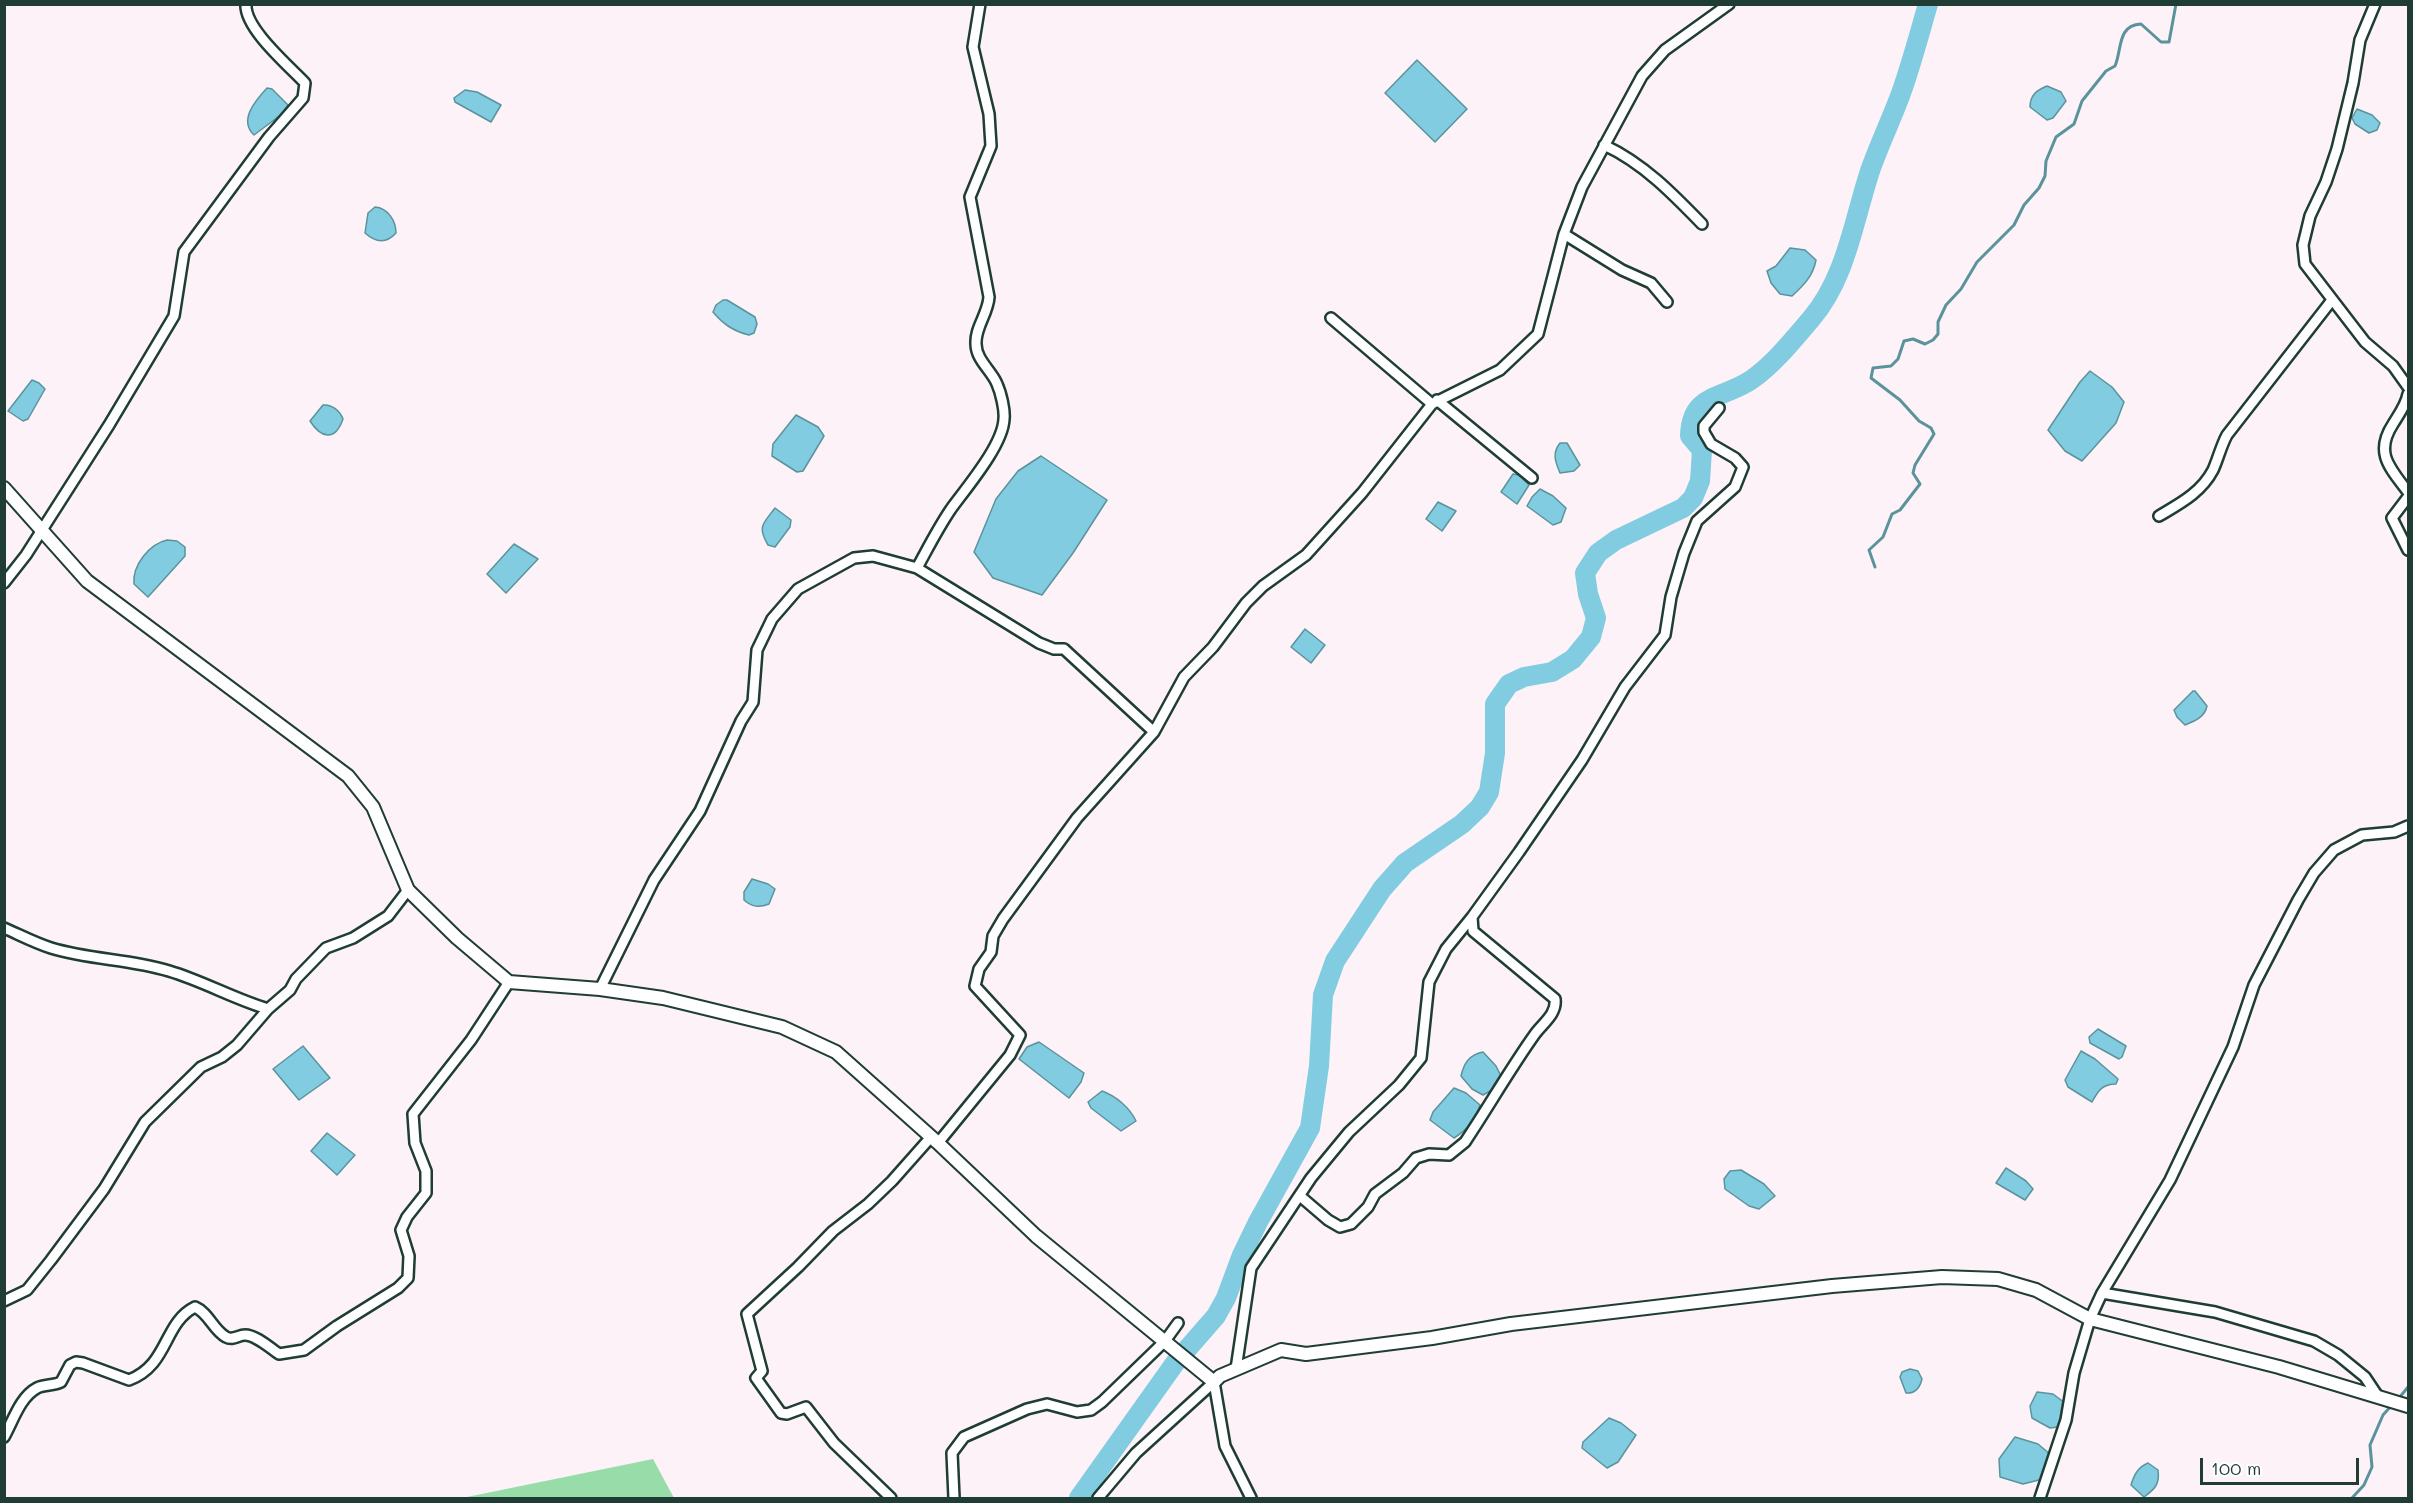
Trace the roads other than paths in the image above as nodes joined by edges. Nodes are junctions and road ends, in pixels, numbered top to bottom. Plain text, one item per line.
1 (246, 4) edge
2 (980, 4) edge
3 (2375, 4) edge
4 (1729, 5) edge
5 (1605, 145) junction
6 (1702, 224) dead end
7 (1564, 234) junction
8 (2332, 300) junction
9 (1666, 302) dead end
10 (1331, 318) dead end
11 (2409, 387) edge
12 (2409, 394) edge
13 (1434, 402) junction
14 (1719, 408) dead end
15 (1532, 478) dead end
16 (4, 488) edge
17 (2409, 492) edge
18 (2409, 497) edge
19 (2159, 516) dead end
20 (41, 531) junction
21 (2409, 550) edge
22 (917, 568) junction
23 (4, 583) edge
24 (1154, 732) junction
25 (2409, 826) edge
26 (408, 890) junction
27 (1472, 917) junction
28 (4, 928) edge
29 (509, 982) junction
30 (600, 989) junction
31 (268, 1009) junction
32 (934, 1140) junction
33 (1299, 1196) junction
34 (2102, 1293) junction
35 (4, 1301) edge
36 (2090, 1319) junction
37 (1178, 1323) dead end
38 (1165, 1341) junction
39 (1236, 1369) junction
40 (1214, 1382) junction
41 (2380, 1397) junction
42 (2408, 1406) edge
43 (4, 1437) edge
44 (891, 1498) edge
45 (954, 1498) edge
46 (1098, 1498) edge
47 (1251, 1498) edge
48 (2040, 1498) edge

1 - 20 street
2 - 22 street
3 - 8 street
4 - 5 street
5 - 6 street
5 - 7 street
7 - 9 street
7 - 13 street
8 - 11 street
8 - 19 street
10 - 13 street
12 - 17 street
13 - 15 street
13 - 24 street
14 - 27 street
16 - 20 street
18 - 21 street
20 - 23 street
20 - 26 street
22 - 24 street
22 - 30 street
24 - 32 street
25 - 34 street
26 - 29 street
26 - 31 street
27 - 33 street
27 - 33 street
28 - 31 street
29 - 30 street
29 - 43 street
30 - 32 street
31 - 35 street
32 - 38 street
32 - 44 street
33 - 39 street
34 - 36 street
34 - 41 street
36 - 39 street
36 - 41 street
36 - 48 street
37 - 38 street
38 - 40 street
38 - 45 street
39 - 40 street
40 - 46 street
40 - 47 street
41 - 42 street

